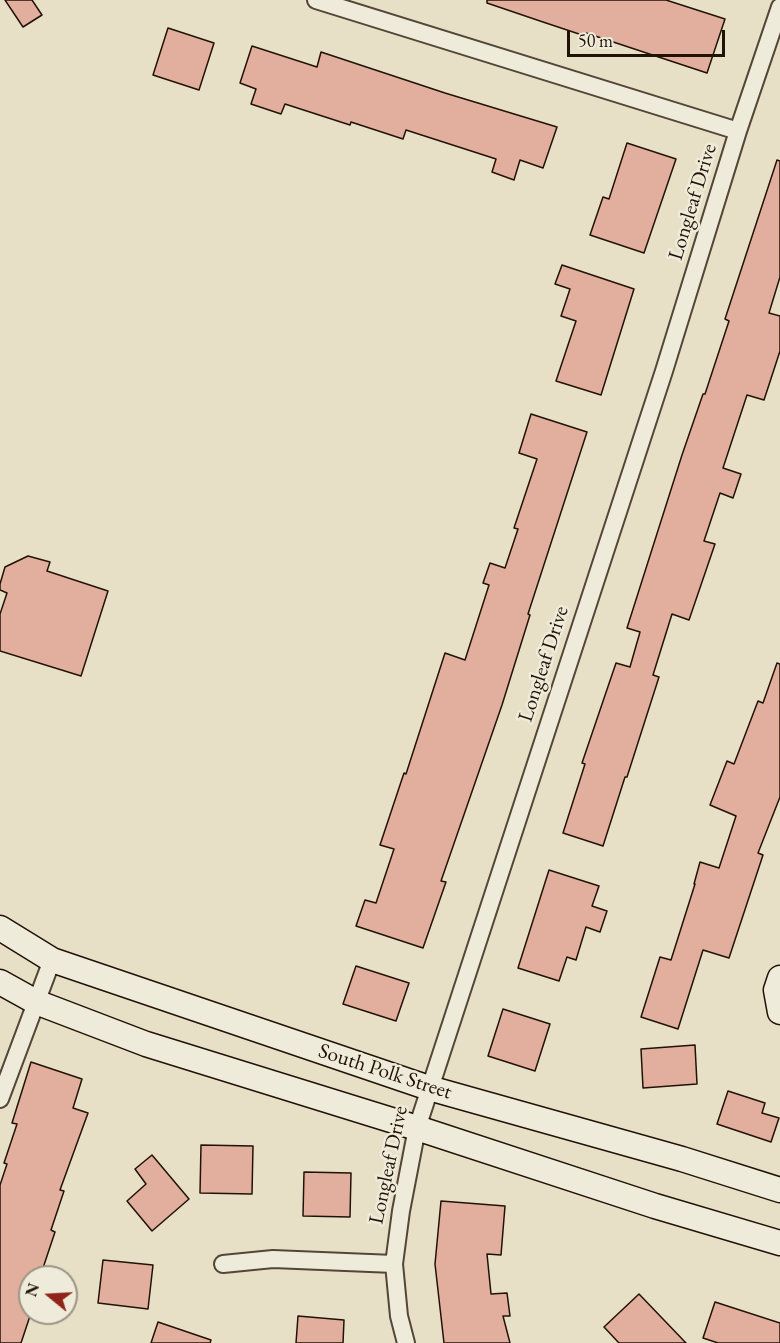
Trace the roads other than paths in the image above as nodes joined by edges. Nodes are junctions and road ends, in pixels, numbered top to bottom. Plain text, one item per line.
1 (316, 0) edge
2 (780, 7) edge
3 (738, 131) junction
4 (0, 928) edge
5 (52, 960) junction
6 (780, 978) edge
7 (0, 982) edge
8 (36, 1002) junction
9 (780, 1012) edge
10 (429, 1088) junction
11 (0, 1099) edge
12 (417, 1128) junction
13 (780, 1190) edge
14 (780, 1243) edge
15 (223, 1264) dead end
16 (394, 1264) junction
17 (406, 1343) edge

1 - 3 street
2 - 3 street, Longleaf Drive
3 - 10 street, Longleaf Drive
4 - 5 main road, South Polk Street
5 - 8 street
5 - 10 main road, South Polk Street
6 - 9 main road
7 - 8 main road, South Polk Street
8 - 11 street
8 - 12 main road, South Polk Street
10 - 12 street, Longleaf Drive
10 - 13 main road, South Polk Street
12 - 14 main road, South Polk Street
12 - 16 street, Longleaf Drive
15 - 16 street
16 - 17 street, Longleaf Drive

